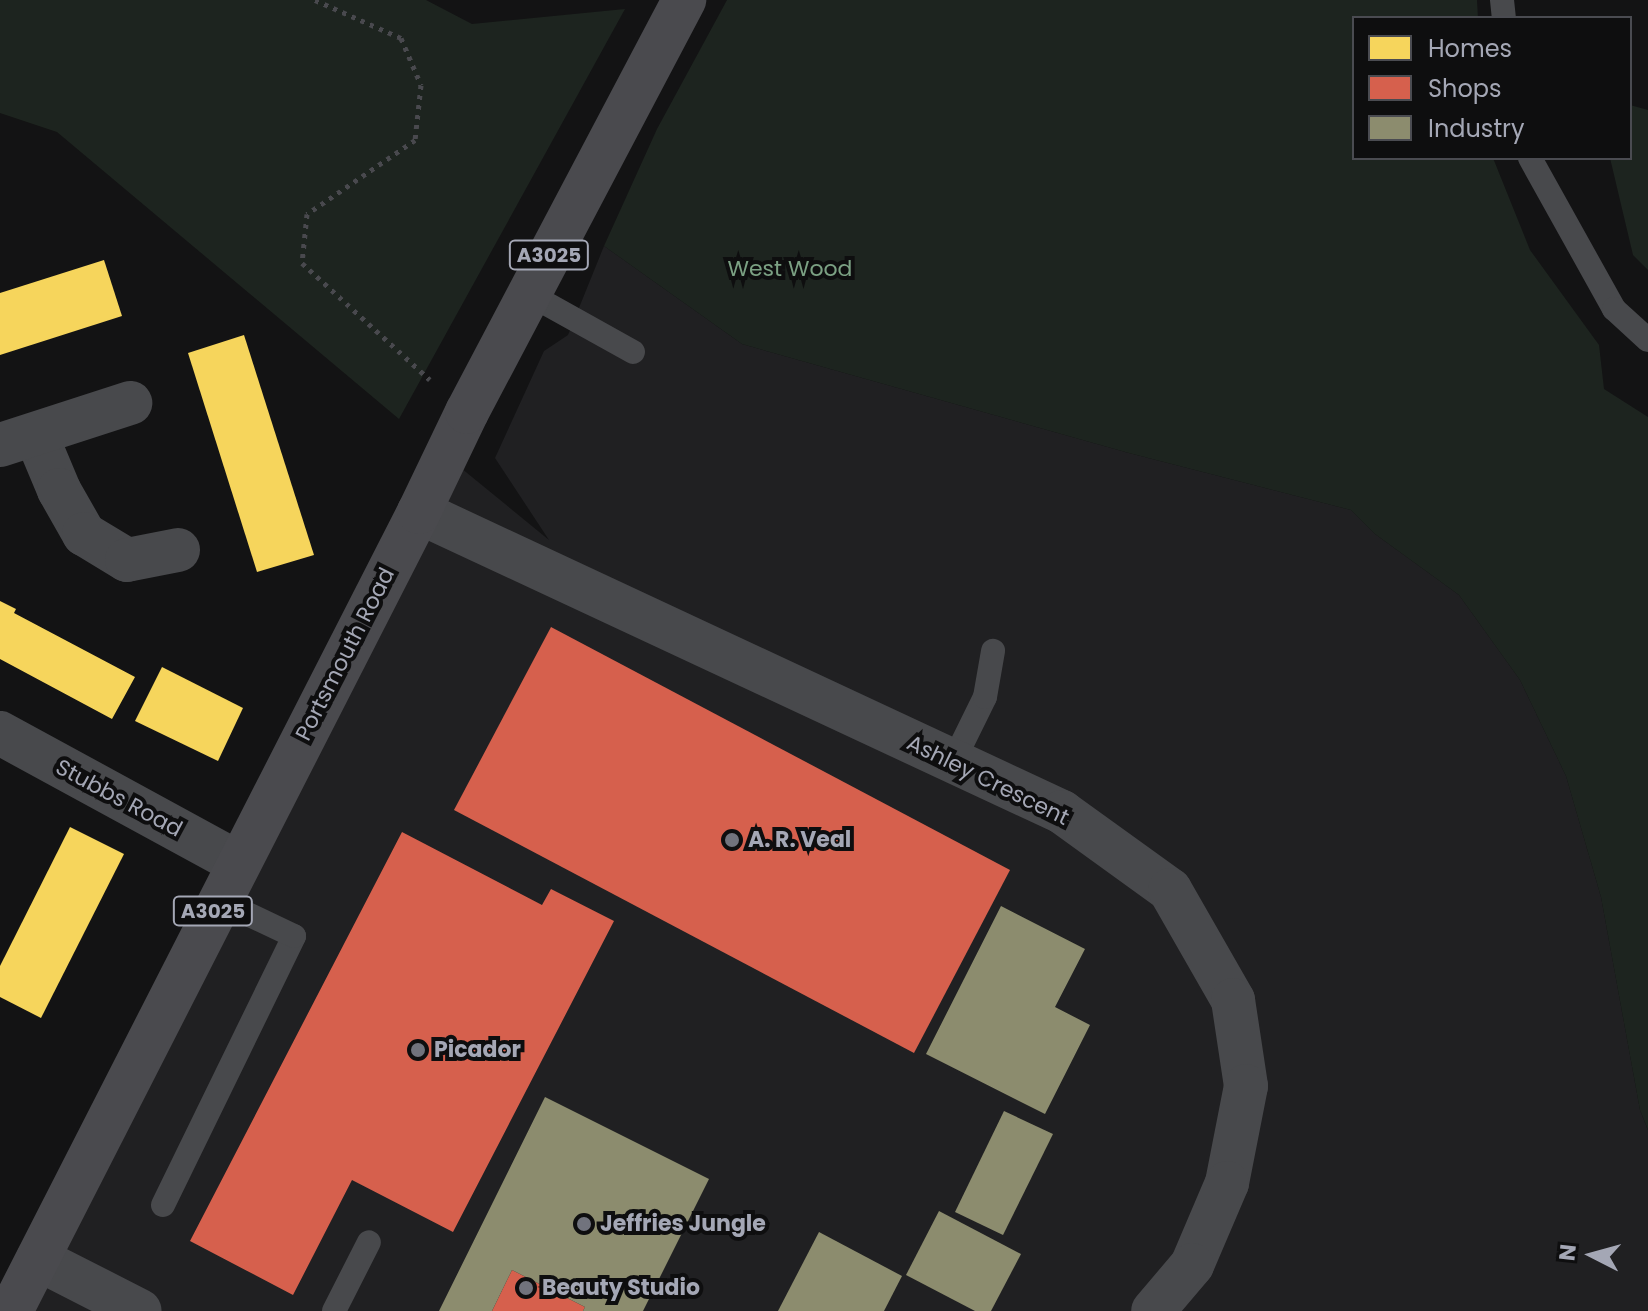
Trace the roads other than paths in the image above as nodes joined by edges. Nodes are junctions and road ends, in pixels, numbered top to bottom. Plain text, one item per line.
1 (684, 0) edge
2 (1531, 160) edge
3 (529, 294) junction
4 (1648, 340) edge
5 (633, 352) dead end
6 (130, 403) dead end
7 (18, 440) edge
8 (419, 512) junction
9 (178, 550) dead end
10 (993, 651) dead end
11 (0, 733) edge
12 (953, 762) junction
13 (228, 881) junction
14 (163, 1205) dead end
15 (369, 1242) dead end
16 (38, 1259) junction
17 (11, 1311) edge
18 (140, 1311) edge
19 (334, 1311) edge
20 (1153, 1311) edge

1 - 3 main road, Portsmouth Road / A3025
2 - 4 lane
3 - 5 lane
3 - 8 main road, Portsmouth Road / A3025
6 - 7 street
7 - 9 street
8 - 12 street, Ashley Crescent
8 - 13 main road, Portsmouth Road / A3025
10 - 12 lane
11 - 13 street, Stubbs Road
12 - 20 street, Ashley Crescent
13 - 14 lane
13 - 16 main road, Portsmouth Road / A3025
15 - 19 lane
16 - 17 main road, Portsmouth Road / A3025
16 - 18 street

